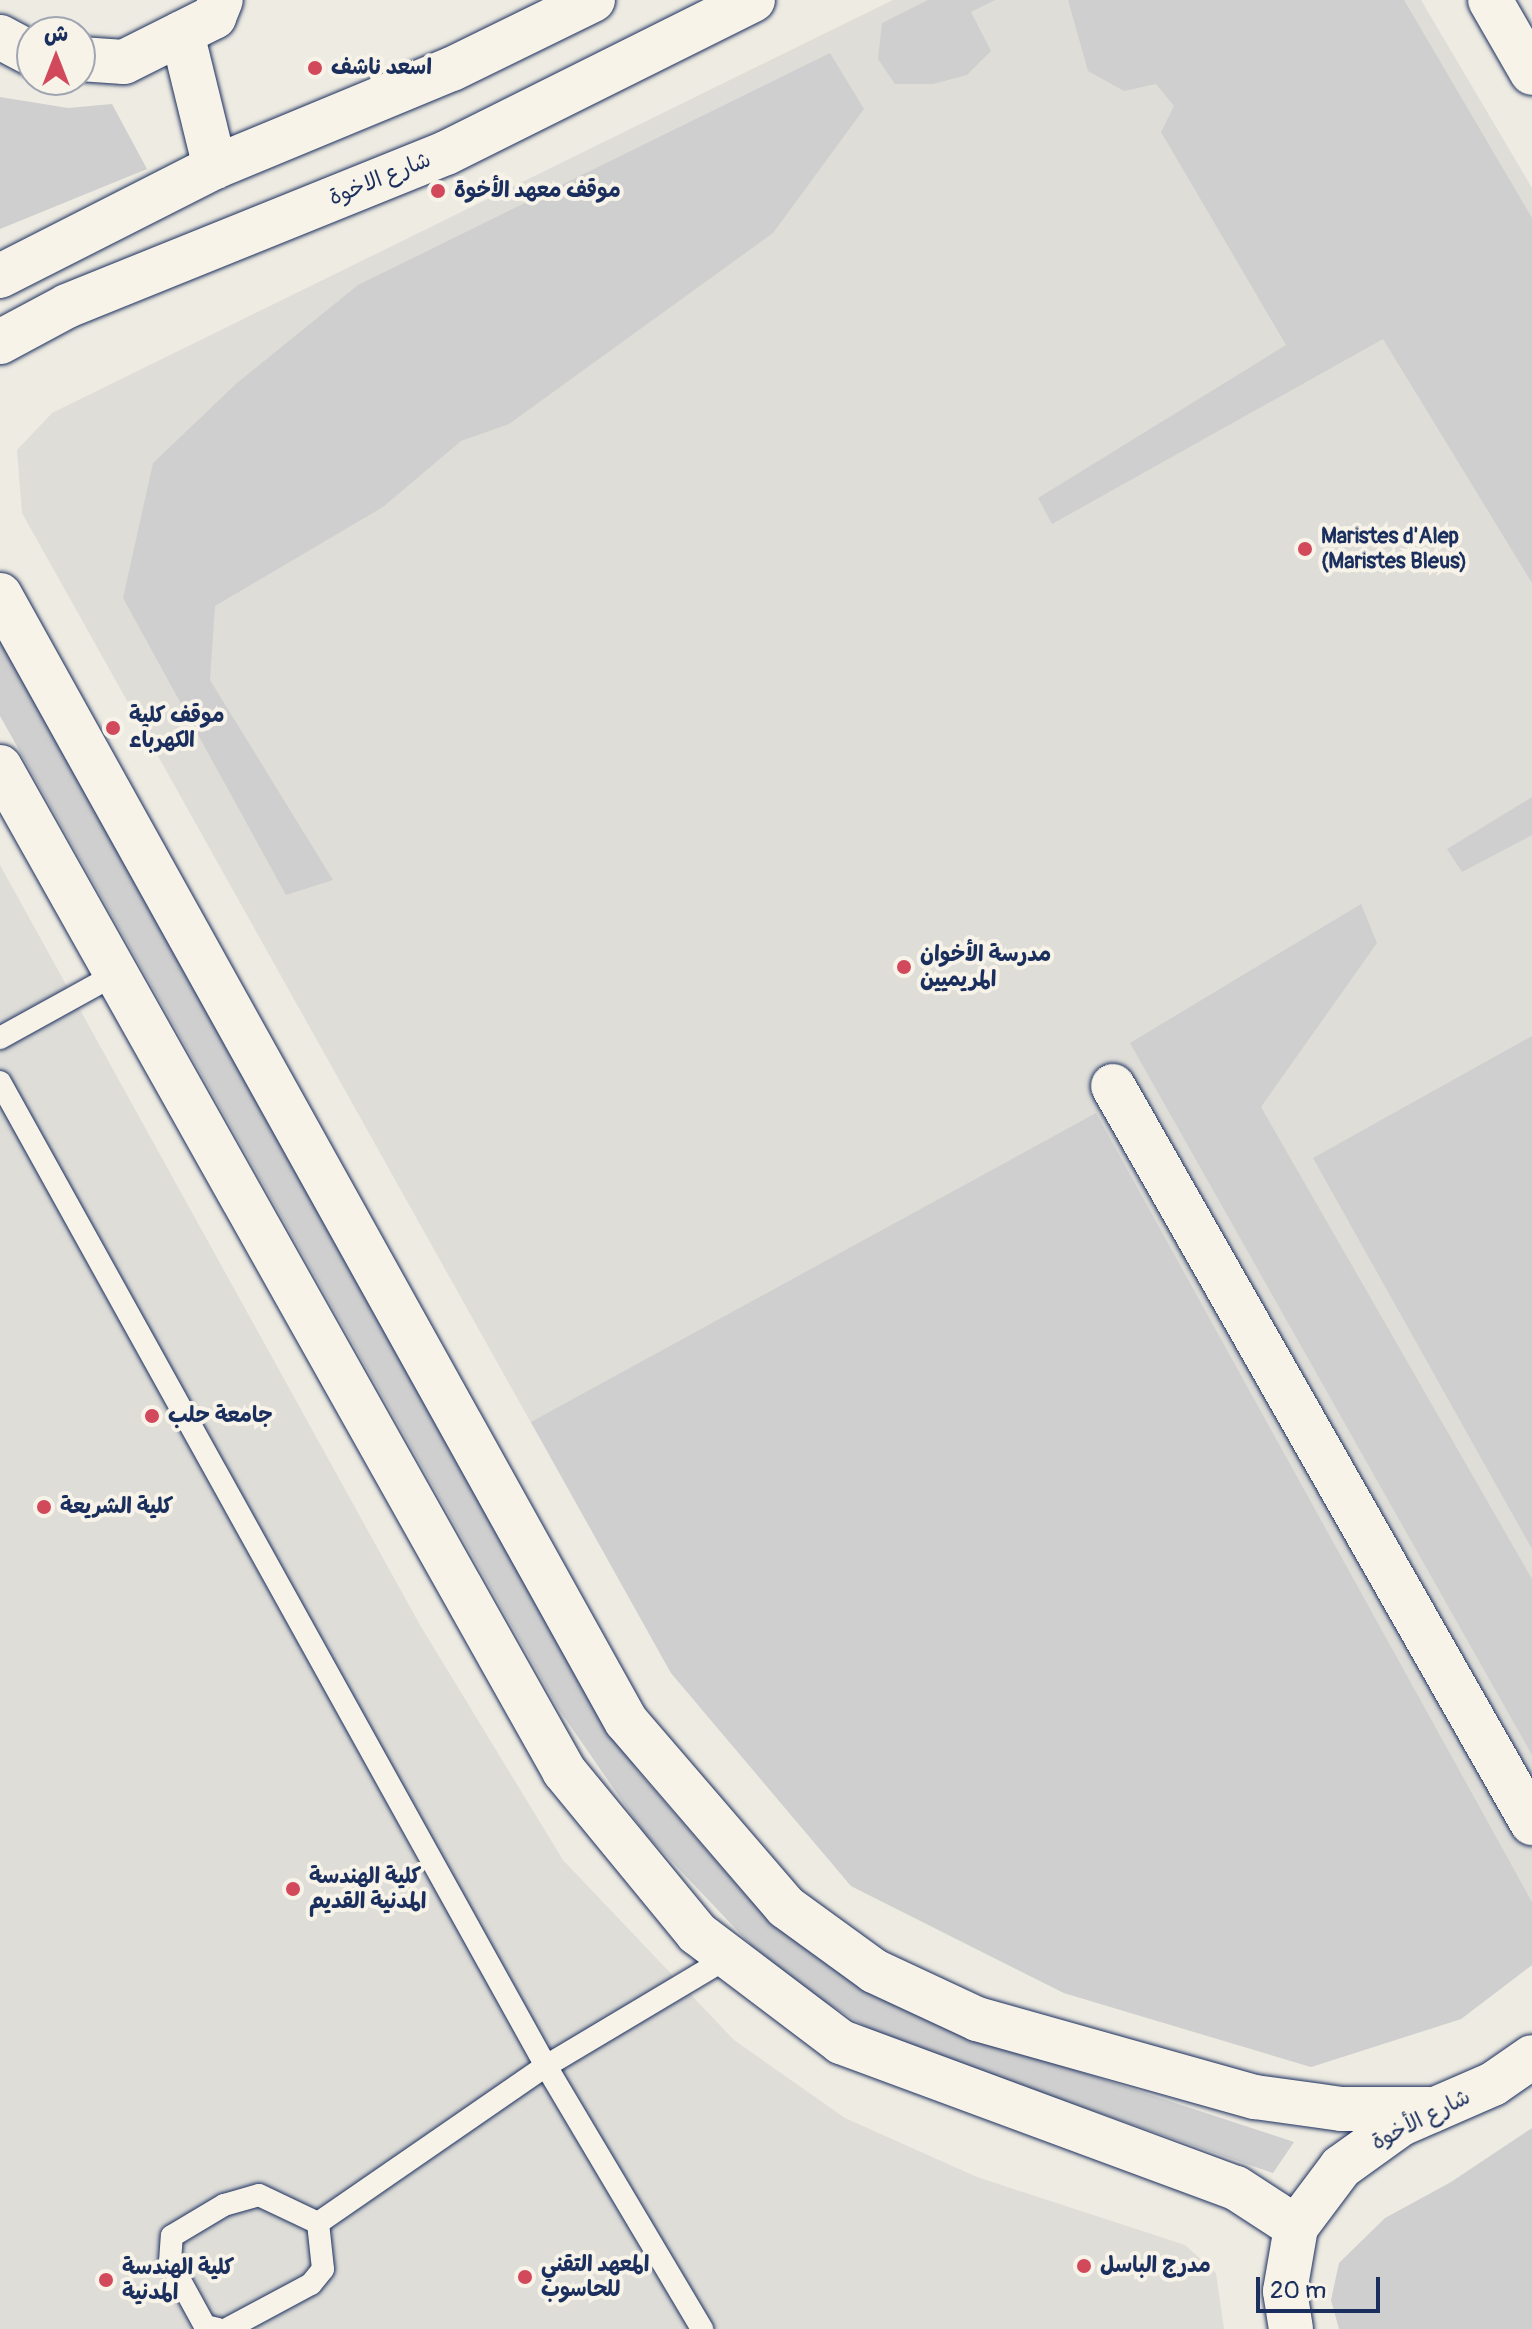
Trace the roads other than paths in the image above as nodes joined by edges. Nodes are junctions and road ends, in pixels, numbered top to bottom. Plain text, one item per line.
1 (221, 0) edge
2 (753, 0) edge
3 (1490, 0) edge
4 (573, 5) edge
5 (182, 33) junction
6 (96, 60) edge
7 (1532, 73) edge
8 (215, 167) junction
9 (0, 276) edge
10 (0, 342) edge
11 (0, 595) edge
12 (0, 767) edge
13 (114, 975) junction
14 (0, 1038) edge
15 (0, 1082) edge
16 (1113, 1086) dead end
17 (1532, 1823) edge
18 (729, 1957) junction
19 (1532, 2057) edge
20 (546, 2066) junction
21 (1435, 2109) junction
22 (318, 2223) junction
23 (1296, 2227) junction
24 (218, 2329) edge
25 (227, 2329) edge
26 (702, 2329) edge
27 (1291, 2329) edge

1 - 5 main road
2 - 10 main road, شارع الاخوة
3 - 7 main road
4 - 8 main road
5 - 6 main road
5 - 8 main road
8 - 9 main road
11 - 21 main road
12 - 13 main road
13 - 14 lane
13 - 18 main road
15 - 20 lane
16 - 17 main road
18 - 20 lane
18 - 23 main road
19 - 21 main road, شارع الأخوة
20 - 22 lane
20 - 26 lane
21 - 23 main road, شارع الأخوة
22 - 24 lane
22 - 25 lane
23 - 27 main road, شارع الأخوة

